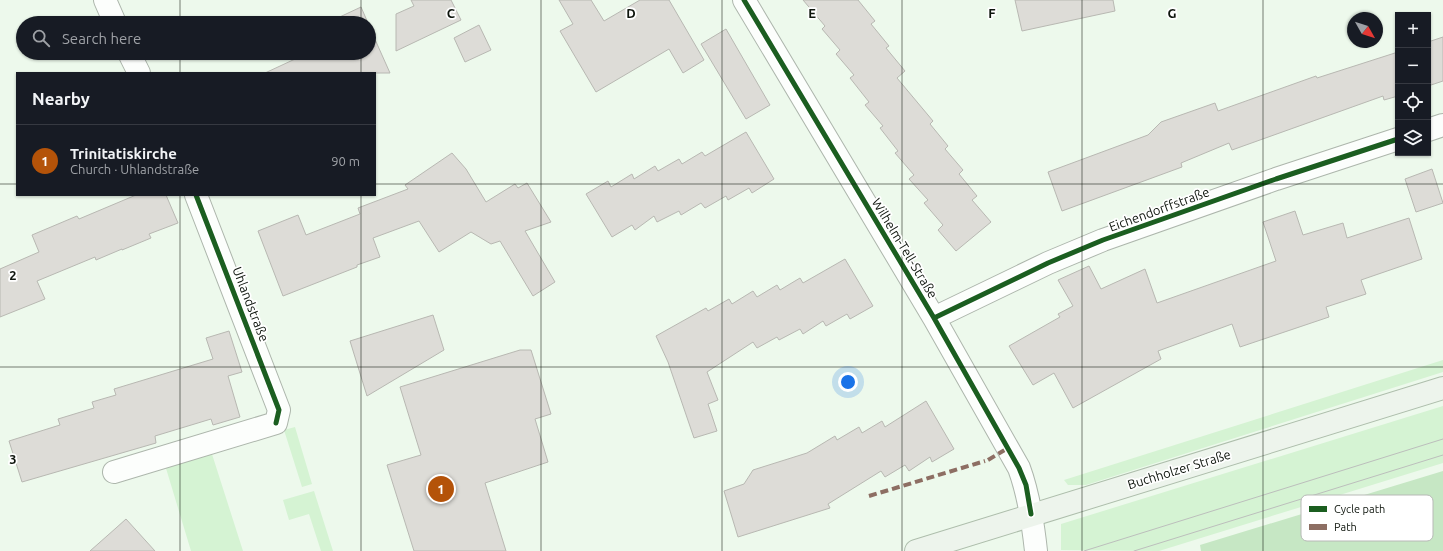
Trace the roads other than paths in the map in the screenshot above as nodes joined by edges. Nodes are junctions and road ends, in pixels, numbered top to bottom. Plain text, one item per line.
1 (105, 0) edge
2 (744, 0) edge
3 (112, 16) edge
4 (132, 60) edge
5 (138, 72) edge
6 (1443, 125) edge
7 (1431, 129) edge
8 (1395, 141) edge
9 (196, 196) edge
10 (934, 318) junction
11 (1443, 388) edge
12 (114, 472) dead end
13 (1032, 514) junction
14 (916, 551) edge
15 (1036, 551) edge

1 - 3 street
2 - 10 street, Wilhelm-Tell-Straße
4 - 5 street
6 - 7 street
8 - 10 street, Eichendorffstraße
9 - 12 street, Uhlandstraße
10 - 13 street, Wilhelm-Tell-Straße
11 - 13 main road, Buchholzer Straße
13 - 14 main road, Buchholzer Straße
13 - 15 street, Wilhelm-Tell-Straße

